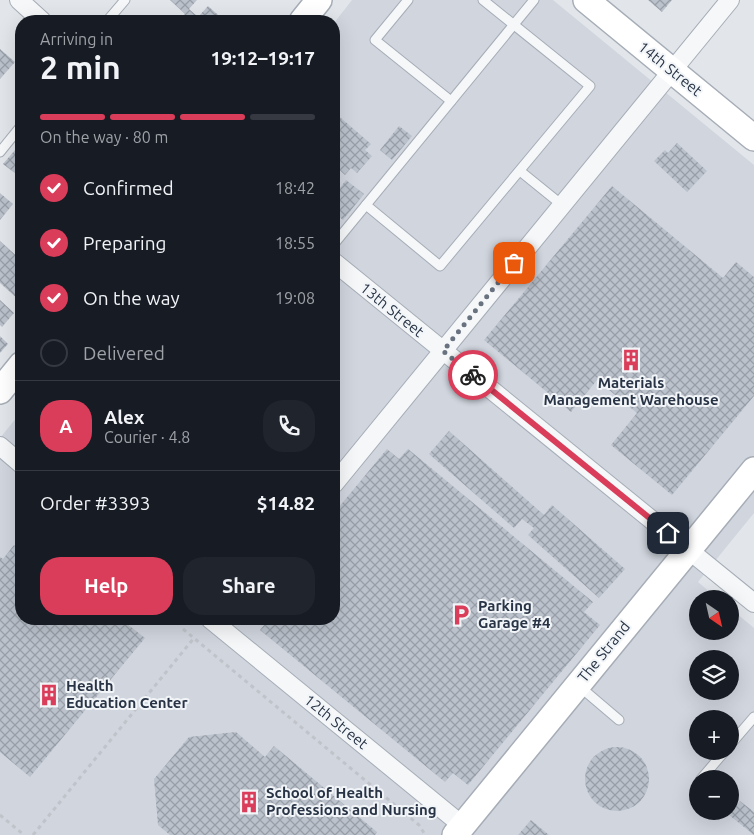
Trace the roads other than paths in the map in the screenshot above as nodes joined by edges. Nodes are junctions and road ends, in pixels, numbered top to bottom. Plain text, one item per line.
1 (19, 0) edge
2 (125, 0) edge
3 (319, 0) edge
4 (408, 0) edge
5 (483, 0) edge
6 (534, 0) edge
7 (586, 0) edge
8 (730, 0) edge
9 (35, 15) edge
10 (112, 15) edge
11 (307, 15) edge
12 (513, 25) junction
13 (672, 70) junction
14 (451, 101) junction
15 (15, 133) edge
16 (754, 138) edge
17 (0, 152) edge
18 (520, 171) junction
19 (562, 205) junction
20 (366, 206) junction
21 (340, 237) edge
22 (340, 267) edge
23 (443, 351) junction
24 (15, 372) edge
25 (0, 391) edge
26 (0, 446) edge
27 (15, 459) edge
28 (754, 470) edge
29 (340, 477) edge
30 (688, 550) junction
31 (754, 603) edge
32 (222, 625) edge
33 (577, 685) junction
34 (754, 717) edge
35 (619, 720) dead end
36 (739, 734) edge
37 (717, 760) edge
38 (708, 770) edge
39 (459, 830) edge

1 - 9 street
2 - 10 lane
3 - 11 street
4 - 14 lane
5 - 12 lane
6 - 12 lane
7 - 13 street, 14th Street
8 - 13 street
12 - 14 lane
12 - 18 lane
13 - 16 street, 14th Street
13 - 19 street
14 - 20 lane
15 - 17 lane
18 - 19 lane
18 - 20 lane
19 - 23 street
20 - 21 lane
22 - 23 street, 13th Street
23 - 29 street
23 - 30 street, 13th Street
24 - 25 street
26 - 27 street
28 - 30 street, The Strand
30 - 31 street, 13th Street
30 - 33 street, The Strand
32 - 39 street, 12th Street
33 - 35 lane
33 - 39 street, The Strand
34 - 36 lane
37 - 38 lane

